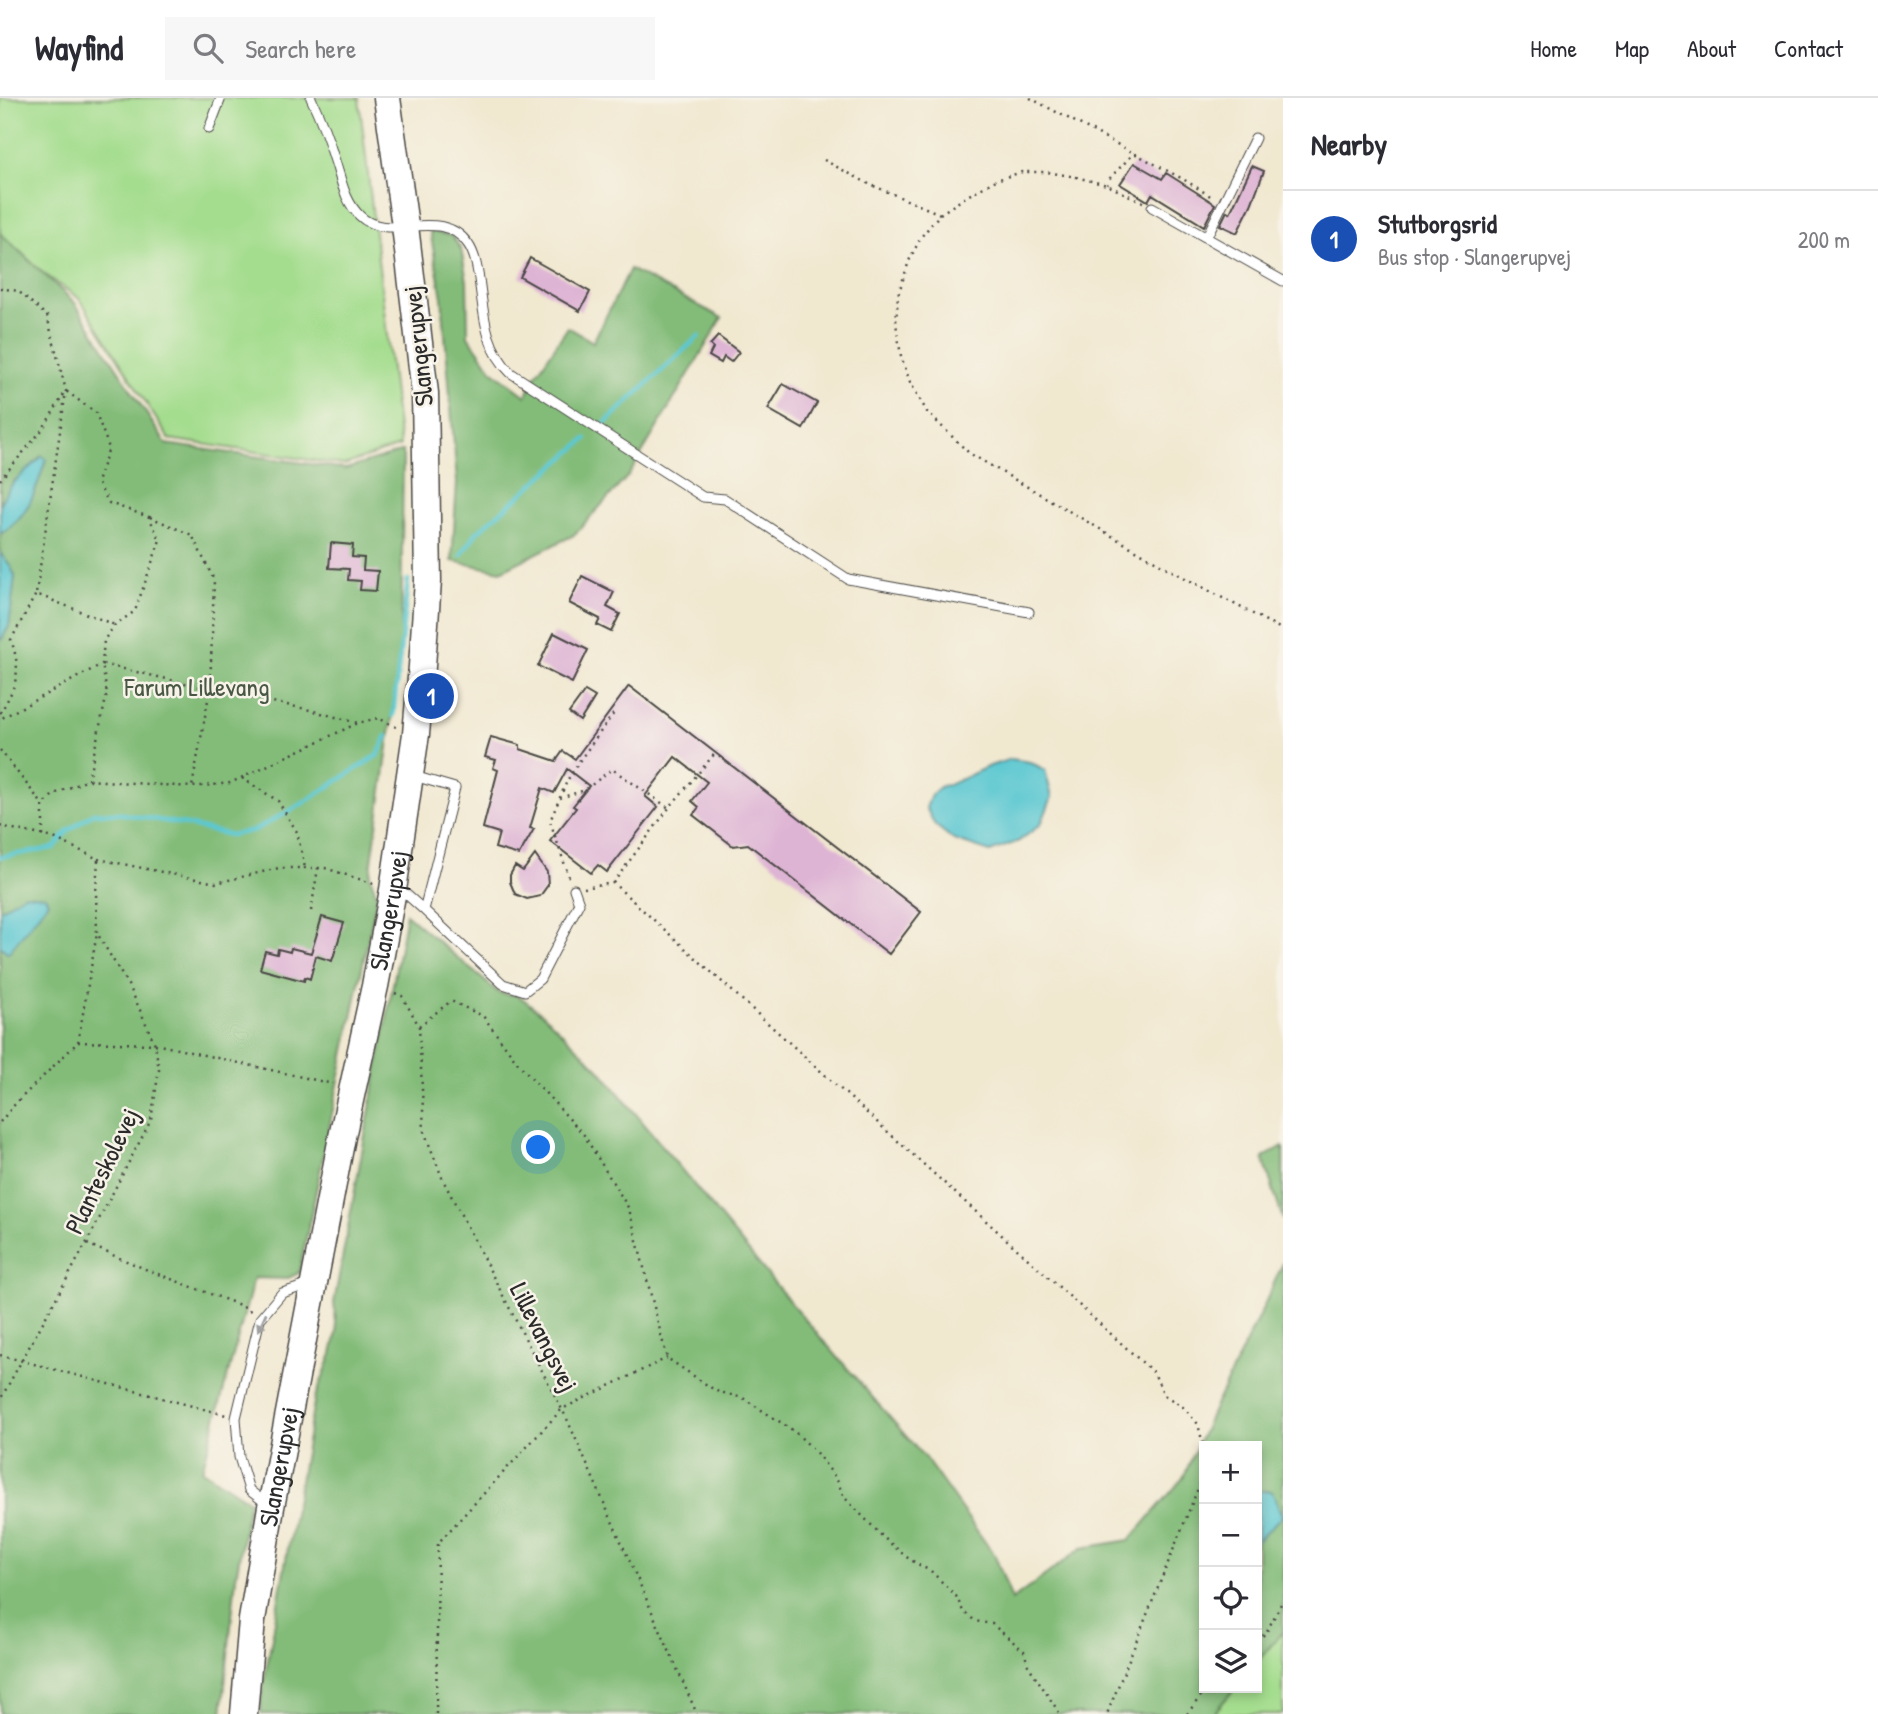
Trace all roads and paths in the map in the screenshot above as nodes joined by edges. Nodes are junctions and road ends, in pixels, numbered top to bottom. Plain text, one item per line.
1 (220, 98) edge
2 (311, 98) edge
3 (387, 98) edge
4 (1030, 98) edge
5 (209, 129) dead end
6 (1255, 138) dead end
7 (1134, 153) junction
8 (824, 160) dead end
9 (1107, 185) junction
10 (1222, 204) junction
11 (1152, 207) joint
12 (940, 214) junction
13 (405, 226) junction
14 (1206, 238) junction
15 (1283, 281) edge
16 (0, 288) edge
17 (66, 391) junction
18 (0, 480) edge
19 (149, 517) junction
20 (36, 594) junction
21 (1029, 612) dead end
22 (115, 625) junction
23 (1283, 630) edge
24 (102, 664) junction
25 (209, 689) junction
26 (0, 713) edge
27 (614, 713) dead end
28 (0, 719) edge
29 (358, 723) junction
30 (393, 726) dead end
31 (0, 750) edge
32 (717, 751) dead end
33 (410, 775) junction
34 (242, 778) junction
35 (88, 780) junction
36 (192, 787) junction
37 (560, 798) junction
38 (43, 805) junction
39 (669, 808) junction
40 (0, 826) edge
41 (43, 837) junction
42 (98, 859) junction
43 (305, 868) junction
44 (318, 868) junction
45 (613, 883) junction
46 (573, 889) junction
47 (393, 890) junction
48 (424, 910) junction
49 (312, 911) dead end
50 (97, 933) junction
51 (375, 986) junction
52 (419, 1026) junction
53 (78, 1042) junction
54 (155, 1044) junction
55 (352, 1089) junction
56 (0, 1122) edge
57 (86, 1244) junction
58 (313, 1283) junction
59 (260, 1319) junction
60 (0, 1355) edge
61 (667, 1358) junction
62 (21, 1362) junction
63 (0, 1400) edge
64 (562, 1409) junction
65 (236, 1418) junction
66 (271, 1507) junction
67 (1283, 1600) edge
68 (1262, 1636) edge
69 (1203, 1693) edge
70 (244, 1714) edge
71 (436, 1714) edge
72 (697, 1714) edge
73 (1060, 1714) edge
74 (1107, 1714) edge
75 (1187, 1714) edge

1 - 5 lane
2 - 13 lane
3 - 13 main road, Slangerupvej
4 - 7 path
6 - 10 lane
7 - 9 path
7 - 10 path
8 - 12 path
9 - 11 path
9 - 12 path
10 - 14 lane
11 - 14 lane
12 - 23 path
13 - 21 lane
13 - 33 main road, Slangerupvej
14 - 15 lane
16 - 17 path
17 - 18 path
17 - 19 path
17 - 20 path
19 - 22 path
19 - 25 path
20 - 22 path
20 - 26 path
22 - 24 path
24 - 25 path
24 - 28 path
24 - 35 path
25 - 29 path
25 - 36 path
27 - 37 path
29 - 30 path
29 - 34 path
31 - 38 path
32 - 39 path
33 - 47 main road, Slangerupvej
33 - 48 lane
34 - 36 path
34 - 43 path
35 - 36 path
35 - 38 path
37 - 39 path
37 - 46 path
38 - 41 path
39 - 45 path
40 - 41 path
41 - 42 path
42 - 43 path
42 - 50 path, Planteskolevej
43 - 44 path
44 - 47 path
44 - 49 path
45 - 46 path
45 - 74 path
46 - 48 lane
47 - 48 lane
47 - 51 main road, Slangerupvej
50 - 53 path
50 - 54 path, Planteskolevej
51 - 52 path, Lillevangsvej
51 - 55 main road, Slangerupvej
52 - 61 path
52 - 64 path, Lillevangsvej
53 - 54 path
53 - 56 path
54 - 55 path
54 - 57 path, Planteskolevej
55 - 58 main road, Slangerupvej
57 - 59 path
57 - 62 path, Planteskolevej
58 - 59 lane
58 - 66 main road, Slangerupvej
59 -> 65 lane
60 - 62 path
61 - 64 path
61 - 73 path
62 - 63 path, Planteskolevej
62 - 65 path
64 - 71 path
64 - 72 path, Lillevangsvej
65 - 66 lane
66 - 70 main road, Slangerupvej
67 - 68 path
69 - 75 path

